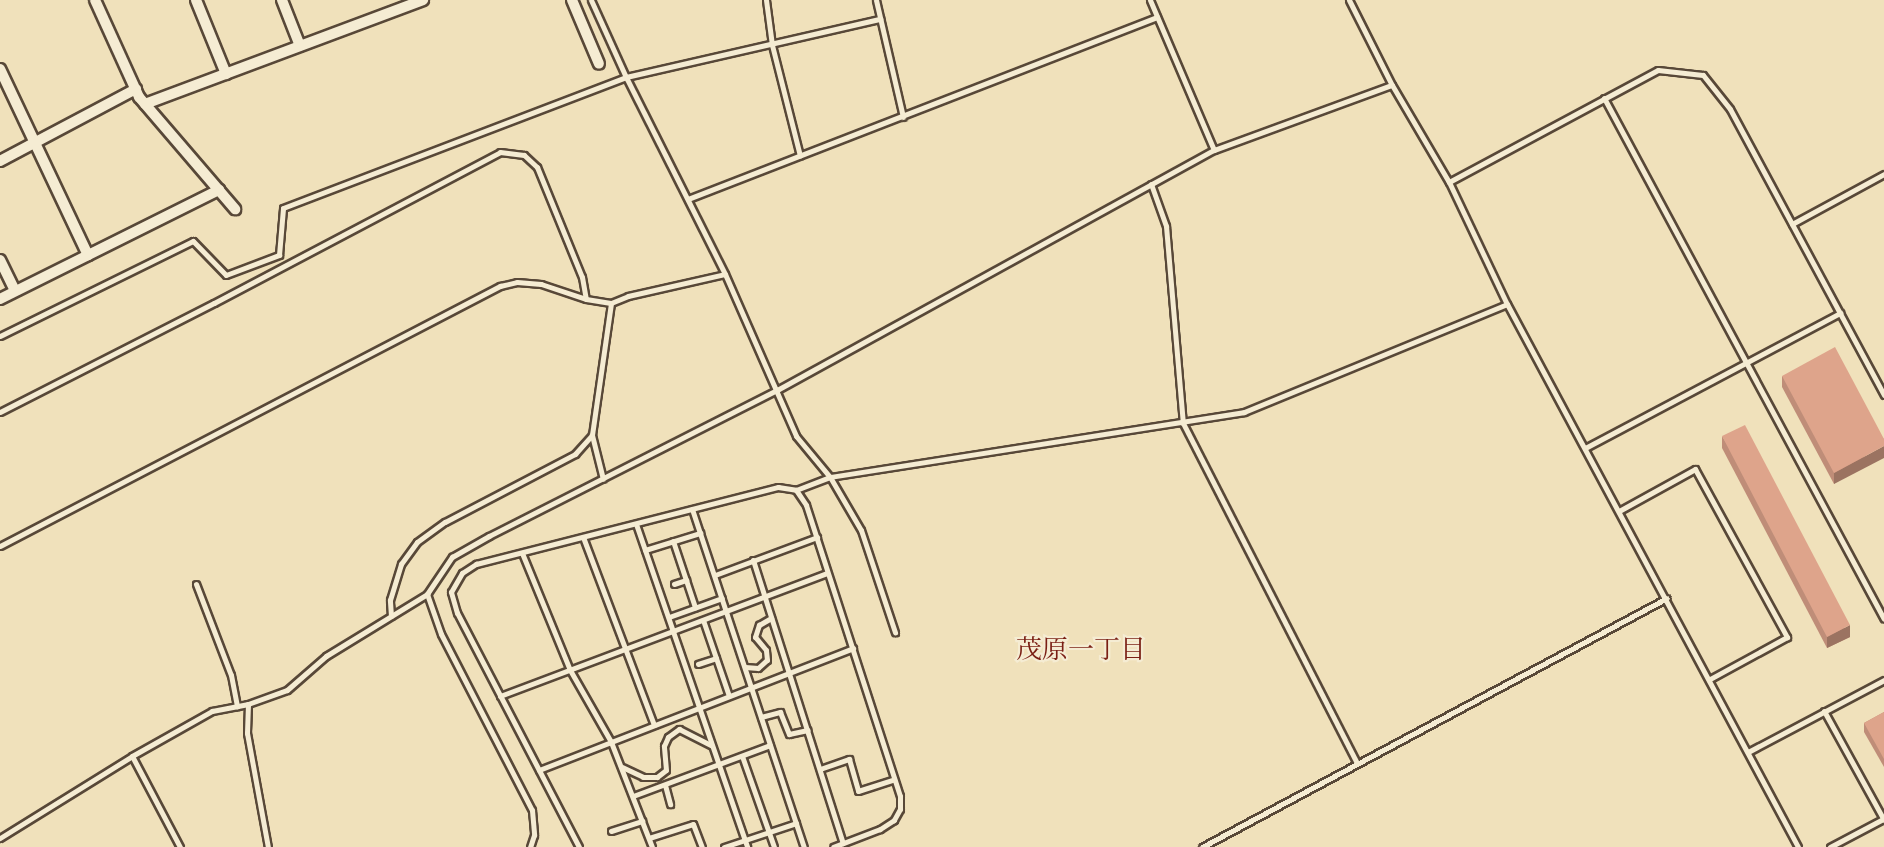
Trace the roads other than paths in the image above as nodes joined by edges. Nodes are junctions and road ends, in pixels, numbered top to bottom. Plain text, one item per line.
1 (95, 0) edge
2 (196, 0) edge
3 (282, 0) edge
4 (423, 0) edge
5 (572, 0) edge
6 (591, 0) edge
7 (766, 0) edge
8 (876, 0) edge
9 (1150, 0) edge
10 (1349, 0) edge
11 (1157, 17) junction
12 (880, 19) junction
13 (772, 45) junction
14 (300, 46) junction
15 (598, 64) dead end
16 (0, 69) edge
17 (226, 74) junction
18 (626, 77) junction
19 (1392, 85) junction
20 (136, 89) junction
21 (1604, 98) junction
22 (145, 104) junction
23 (903, 117) junction
24 (36, 142) junction
25 (1214, 150) junction
26 (800, 156) junction
27 (0, 161) edge
28 (1884, 174) edge
29 (1449, 182) junction
30 (1151, 184) junction
31 (219, 190) junction
32 (688, 199) junction
33 (235, 209) dead end
34 (1792, 224) junction
35 (88, 255) junction
36 (0, 260) edge
37 (725, 274) junction
38 (15, 291) junction
39 (0, 299) edge
40 (586, 299) junction
41 (611, 303) junction
42 (1507, 304) junction
43 (1840, 313) junction
44 (0, 336) edge
45 (1747, 363) junction
46 (777, 390) junction
47 (1884, 395) edge
48 (0, 412) edge
49 (1183, 423) junction
50 (592, 435) junction
51 (1585, 448) junction
52 (830, 477) junction
53 (603, 479) junction
54 (796, 490) junction
55 (692, 509) junction
56 (1619, 511) junction
57 (636, 524) junction
58 (700, 532) junction
59 (583, 537) junction
60 (817, 537) junction
61 (673, 541) junction
62 (0, 546) edge
63 (645, 550) junction
64 (522, 553) junction
65 (753, 560) junction
66 (827, 573) junction
67 (715, 575) junction
68 (686, 580) junction
69 (196, 584) dead end
70 (674, 584) dead end
71 (427, 594) junction
72 (764, 596) junction
73 (722, 597) junction
74 (1667, 598) junction
75 (695, 607) junction
76 (727, 610) junction
77 (391, 616) junction
78 (669, 617) junction
79 (771, 618) junction
80 (1884, 619) edge
81 (703, 620) junction
82 (673, 631) junction
83 (895, 632) dead end
84 (852, 648) junction
85 (623, 650) junction
86 (716, 658) junction
87 (698, 664) dead end
88 (746, 667) junction
89 (570, 670) junction
90 (789, 672) junction
91 (1710, 679) junction
92 (1884, 680) edge
93 (752, 687) junction
94 (500, 696) junction
95 (729, 696) junction
96 (248, 704) junction
97 (237, 706) junction
98 (699, 707) junction
99 (1824, 711) junction
100 (761, 717) junction
101 (654, 725) junction
102 (808, 730) junction
103 (611, 742) junction
104 (711, 745) junction
105 (770, 745) junction
106 (1748, 752) junction
107 (132, 756) junction
108 (742, 756) junction
109 (1357, 764) junction
110 (717, 765) junction
111 (622, 767) junction
112 (820, 769) junction
113 (539, 770) junction
114 (894, 779) junction
115 (665, 785) junction
116 (633, 796) junction
117 (670, 804) dead end
118 (1884, 819) edge
119 (642, 821) junction
120 (796, 823) junction
121 (611, 831) dead end
122 (769, 833) junction
123 (0, 838) edge
124 (648, 838) junction
125 (744, 840) junction
126 (843, 843) junction
127 (180, 847) edge
128 (268, 847) edge
129 (530, 847) edge
130 (579, 847) edge
131 (652, 847) edge
132 (702, 847) edge
133 (724, 847) edge
134 (747, 847) edge
135 (774, 847) edge
136 (804, 847) edge
137 (833, 847) edge
138 (1202, 847) edge
139 (1798, 847) edge
140 (1830, 847) edge

1 - 20 street
2 - 17 street
3 - 14 street
4 - 14 street
5 - 15 street
6 - 18 lane
7 - 13 lane
8 - 12 lane
9 - 11 lane
10 - 19 lane
11 - 23 lane
11 - 25 lane
12 - 13 lane
12 - 23 lane
13 - 18 lane
13 - 26 lane
14 - 17 street
16 - 24 street
17 - 22 street
18 - 32 lane
18 - 44 lane
19 - 25 lane
19 - 29 lane
20 - 22 street
20 - 24 street
21 - 29 lane
21 - 34 lane
21 - 45 lane
22 - 31 street
23 - 26 lane
24 - 27 street
24 - 35 street
25 - 30 lane
26 - 32 lane
28 - 34 lane
29 - 42 lane
30 - 46 lane
30 - 49 lane
31 - 33 street
31 - 35 street
32 - 37 lane
34 - 43 lane
35 - 38 street
36 - 38 street
37 - 41 lane
37 - 46 lane
38 - 39 street
40 - 41 lane
40 - 48 lane
40 - 62 lane
41 - 50 lane
42 - 49 lane
42 - 51 lane
43 - 45 lane
43 - 47 lane
45 - 51 lane
45 - 80 lane
46 - 52 lane
46 - 53 lane
49 - 52 lane
49 - 109 lane
50 - 53 lane
50 - 77 lane
51 - 56 lane
52 - 54 lane
52 - 83 lane
53 - 71 lane
54 - 55 lane
54 - 60 lane
55 - 57 lane
55 - 58 lane
56 - 74 lane
56 - 91 lane
57 - 59 lane
57 - 63 lane
58 - 61 lane
58 - 67 lane
59 - 64 lane
59 - 85 lane
60 - 65 lane
60 - 66 lane
61 - 63 lane
61 - 68 lane
63 - 78 lane
64 - 89 lane
64 - 94 lane
65 - 67 lane
65 - 72 lane
66 - 72 lane
66 - 84 lane
67 - 73 lane
68 - 70 lane
68 - 75 lane
69 - 97 lane
71 - 77 lane
71 - 129 lane
72 - 76 lane
72 - 79 lane
73 - 75 lane
73 - 76 lane
74 - 91 lane
74 - 109 lane
75 - 78 lane
76 - 81 lane
76 - 88 lane
77 - 96 lane
78 - 82 lane
79 - 88 lane
79 - 90 lane
81 - 82 lane
81 - 86 lane
82 - 85 lane
82 - 98 lane
84 - 90 lane
84 - 114 lane
85 - 89 lane
85 - 101 lane
86 - 87 lane
86 - 95 lane
88 - 93 lane
89 - 94 lane
89 - 103 lane
90 - 93 lane
90 - 102 lane
91 - 106 lane
92 - 99 lane
93 - 95 lane
93 - 100 lane
94 - 113 lane
95 - 98 lane
96 - 97 lane
96 - 128 lane
97 - 107 lane
98 - 101 lane
98 - 104 lane
99 - 106 lane
99 - 118 lane
100 - 102 lane
100 - 105 lane
101 - 103 lane
102 - 112 lane
103 - 111 lane
103 - 113 lane
104 - 110 lane
104 - 111 lane
105 - 108 lane
105 - 120 lane
106 - 139 lane
107 - 123 lane
107 - 127 lane
108 - 110 lane
108 - 122 lane
109 - 138 lane
110 - 115 lane
110 - 125 lane
111 - 116 lane
112 - 114 lane
112 - 126 lane
113 - 130 lane
114 - 126 lane
115 - 116 lane
115 - 117 lane
116 - 119 lane
118 - 140 lane
119 - 121 lane
119 - 124 lane
120 - 122 lane
120 - 136 lane
122 - 125 lane
122 - 135 lane
124 - 131 lane
124 - 132 lane
125 - 133 lane
125 - 134 lane
126 - 137 lane

